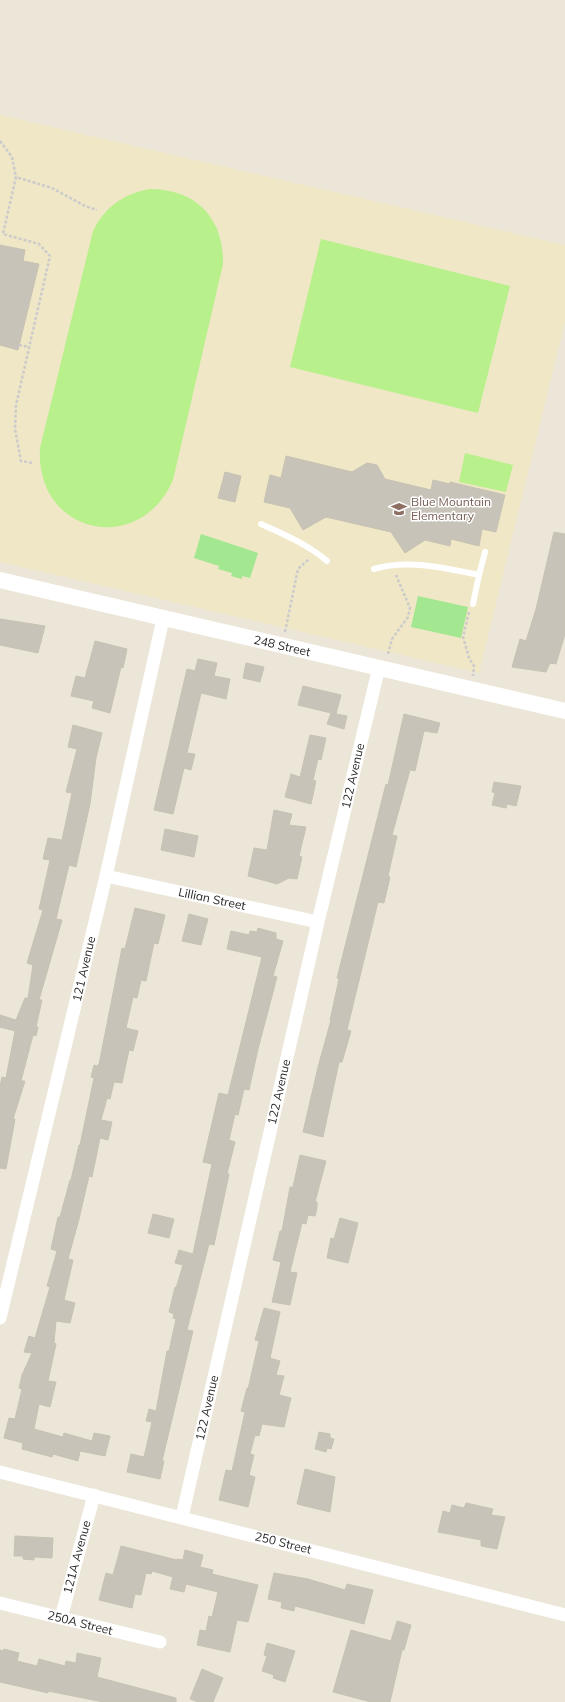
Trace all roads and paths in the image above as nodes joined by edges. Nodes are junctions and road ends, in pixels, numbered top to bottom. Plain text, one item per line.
1 (0, 141) edge
2 (16, 177) junction
3 (97, 210) dead end
4 (20, 345) dead end
5 (29, 347) junction
6 (32, 463) dead end
7 (261, 524) dead end
8 (316, 552) junction
9 (485, 552) dead end
10 (327, 561) dead end
11 (392, 565) junction
12 (374, 569) dead end
13 (479, 575) junction
14 (0, 580) edge
15 (474, 604) joint
16 (163, 619) junction
17 (285, 632) dead end
18 (383, 662) junction
19 (474, 680) dead end
20 (565, 711) edge
21 (106, 876) junction
22 (318, 922) junction
23 (0, 1318) edge
24 (0, 1472) edge
25 (94, 1495) junction
26 (182, 1517) junction
27 (0, 1603) edge
28 (565, 1615) edge
29 (61, 1618) junction
30 (160, 1642) dead end

1 - 2 path
2 - 3 path
2 - 5 path
4 - 5 path
5 - 6 path
7 - 8 lane
8 - 10 lane
8 - 17 path
9 - 13 lane
11 - 12 lane
11 - 13 lane
11 - 18 path
13 - 15 lane
14 - 16 street, 248 Street
15 - 19 path
16 - 18 street, 248 Street
16 - 21 street, 121 Avenue
18 - 20 street, 248 Street
18 - 22 street, 122 Avenue
21 - 22 street, Lillian Street
21 - 23 street, 121 Avenue
22 - 26 street, 122 Avenue
24 - 25 street, 250 Street
25 - 26 street, 250 Street
25 - 29 street, 121A Avenue
26 - 28 street, 250 Street
27 - 29 street, 250A Street
29 - 30 street, 250A Street

